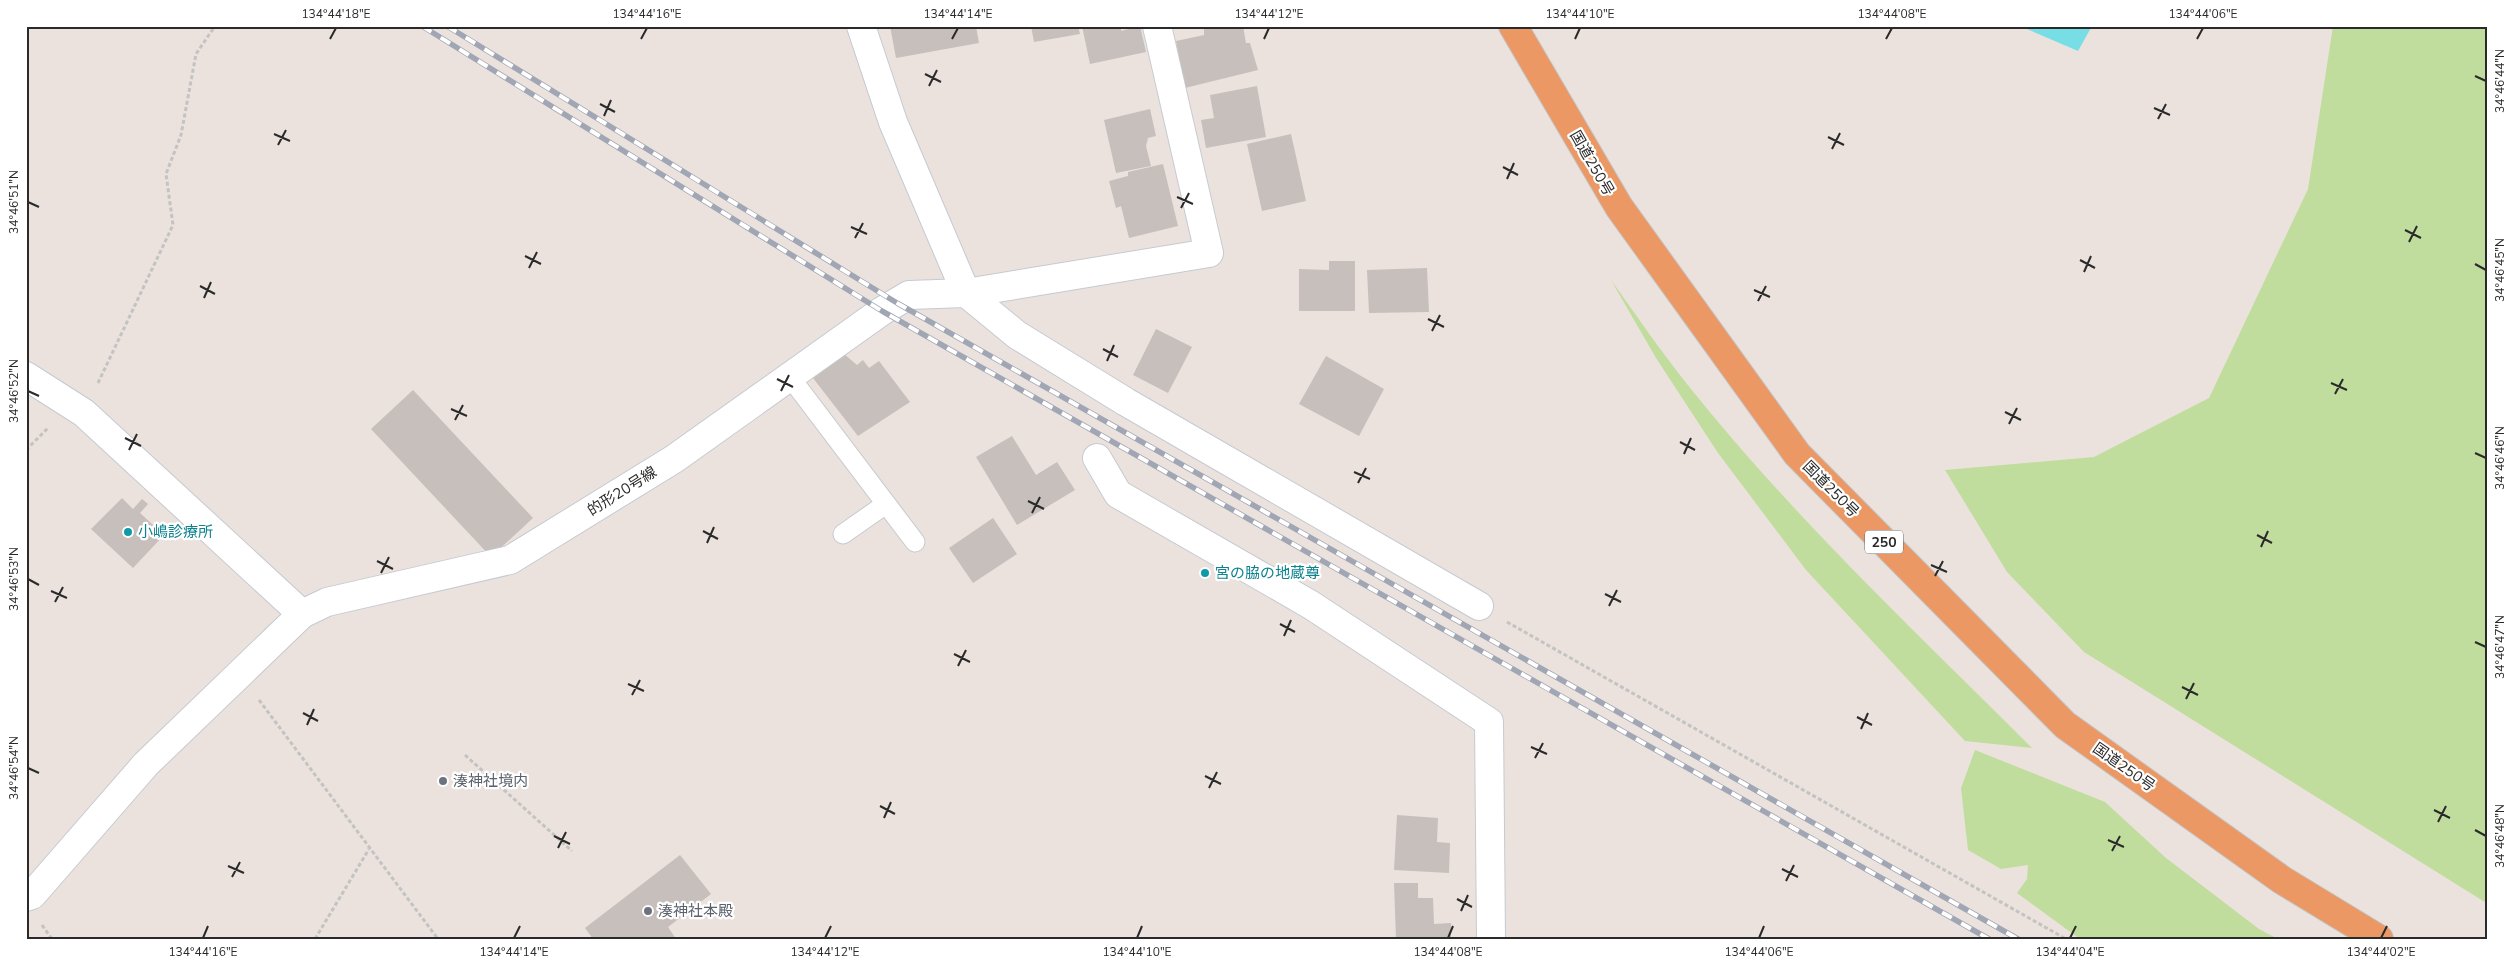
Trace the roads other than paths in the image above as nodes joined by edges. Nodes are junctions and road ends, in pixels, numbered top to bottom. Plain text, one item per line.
1 (860, 26) edge
2 (1157, 26) edge
3 (1512, 26) edge
4 (966, 293) junction
5 (26, 376) edge
6 (790, 377) junction
7 (1097, 458) dead end
8 (886, 504) junction
9 (843, 534) dead end
10 (915, 542) dead end
11 (1479, 606) road end
12 (302, 614) junction
13 (26, 897) edge
14 (1491, 939) edge
15 (2380, 939) edge

1 - 4 street
2 - 4 street
3 - 15 highway, 国道250号 / 250
4 - 6 street, 的形20号線
4 - 11 street
5 - 12 street
6 - 8 lane
6 - 12 street, 的形20号線
7 - 14 street
8 - 9 lane
8 - 10 lane
12 - 13 street, 的形20号線

